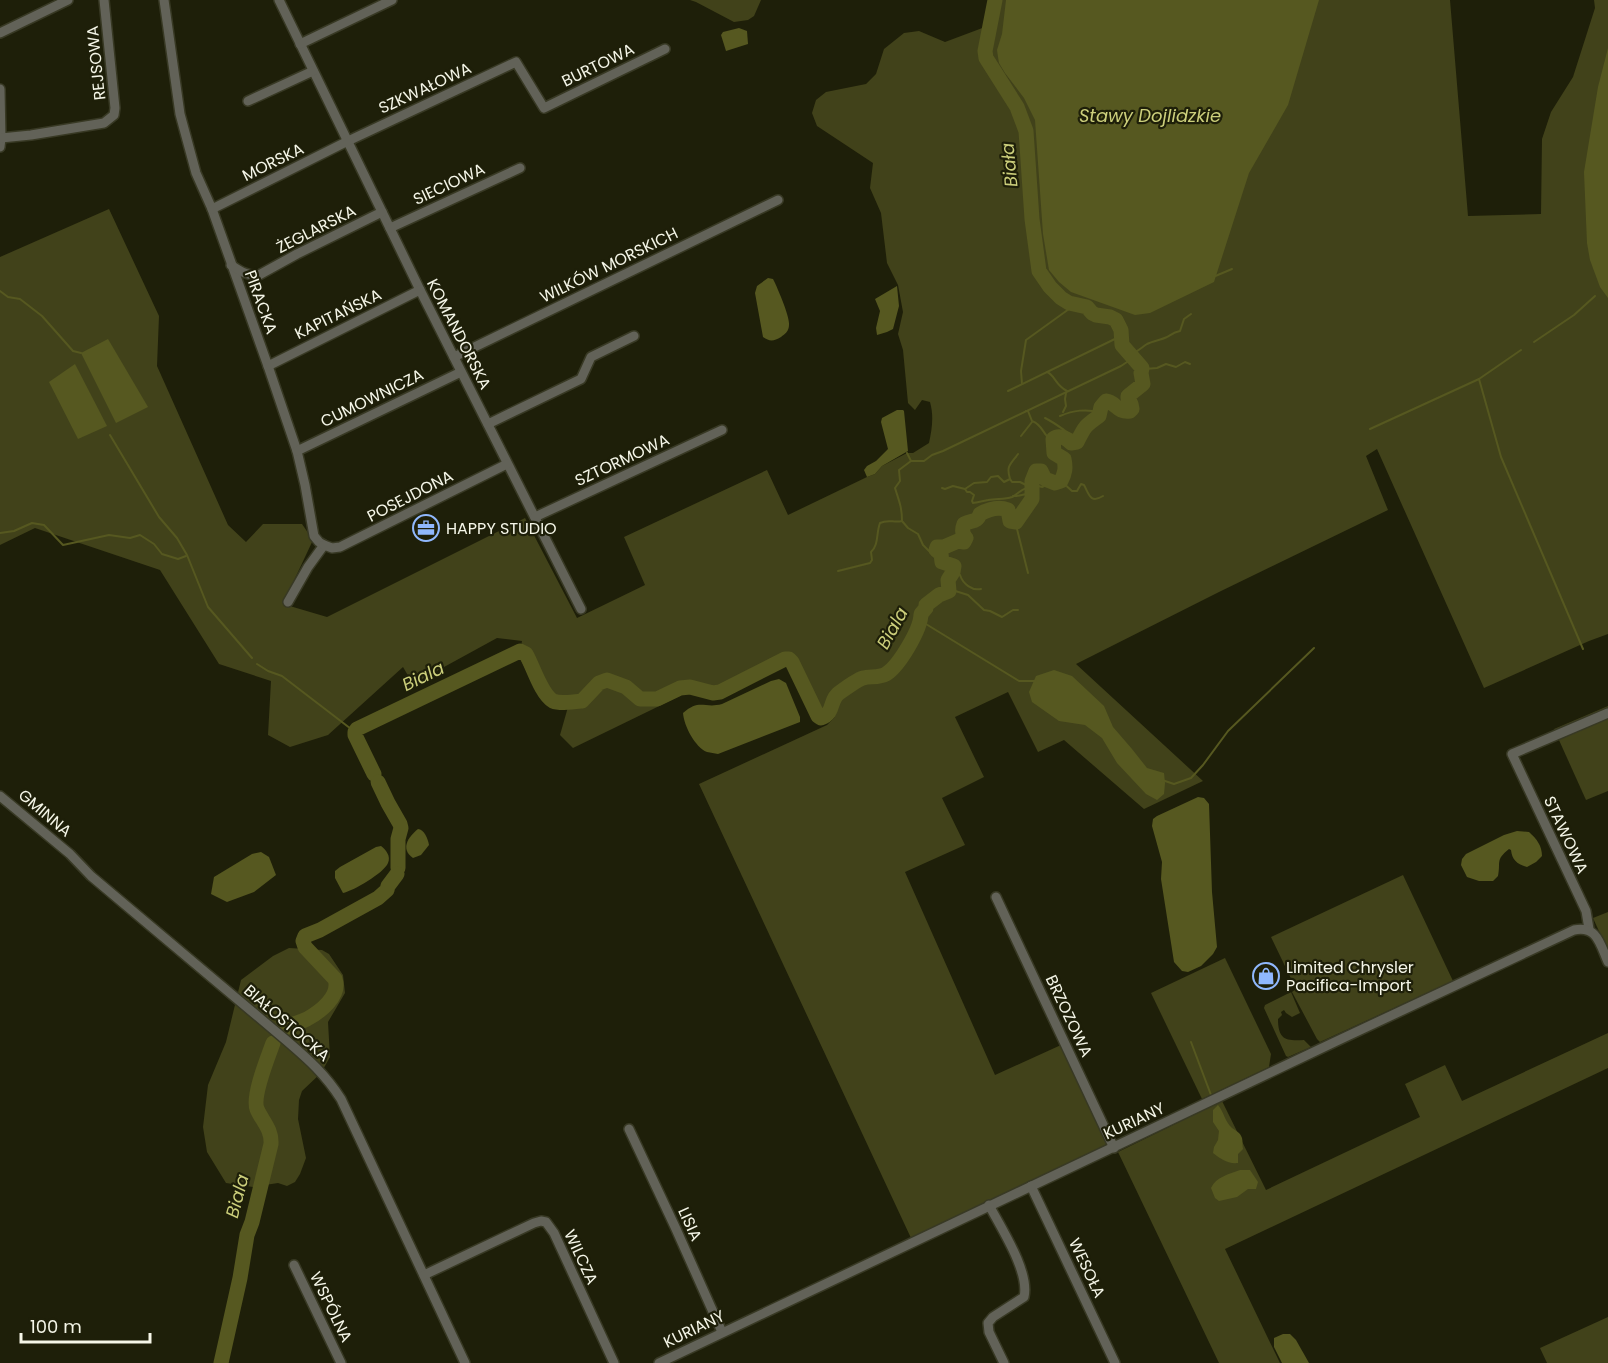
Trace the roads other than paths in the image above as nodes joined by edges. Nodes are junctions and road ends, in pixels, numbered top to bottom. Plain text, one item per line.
1 (68, 0) edge
2 (104, 0) edge
3 (164, 0) edge
4 (279, 0) edge
5 (392, 0) edge
6 (0, 33) edge
7 (300, 44) junction
8 (665, 49) dead end
9 (516, 62) joint
10 (313, 71) junction
11 (0, 89) edge
12 (248, 101) dead end
13 (348, 141) junction
14 (1, 142) edge
15 (520, 168) dead end
16 (778, 200) dead end
17 (212, 209) junction
18 (382, 212) junction
19 (390, 228) junction
20 (231, 265) junction
21 (420, 290) junction
22 (634, 336) dead end
23 (454, 357) junction
24 (268, 366) junction
25 (461, 372) junction
26 (488, 424) junction
27 (722, 430) dead end
28 (297, 451) junction
29 (507, 464) junction
30 (535, 517) junction
31 (324, 545) junction
32 (288, 602) dead end
33 (581, 609) dead end
34 (1608, 713) edge
35 (0, 796) edge
36 (70, 854) joint
37 (996, 897) dead end
38 (1589, 929) junction
39 (1608, 962) edge
40 (628, 1129) dead end
41 (1114, 1148) junction
42 (1031, 1186) junction
43 (989, 1205) junction
44 (294, 1265) dead end
45 (424, 1275) junction
46 (722, 1332) junction
47 (341, 1363) edge
48 (465, 1363) edge
49 (614, 1363) edge
50 (659, 1363) edge
51 (1004, 1363) edge
52 (1115, 1363) edge

1 - 6 street
2 - 14 street, REJSOWA
3 - 17 street, PIRACKA
4 - 7 street, KOMANDORSKA
5 - 7 street
7 - 10 street, KOMANDORSKA
8 - 9 street, BURTOWA
9 - 13 street, SZKWAŁOWA
10 - 12 street
10 - 13 street, KOMANDORSKA
11 - 14 street
13 - 17 street, MORSKA
13 - 18 street, KOMANDORSKA
15 - 19 street, SIECIOWA
16 - 23 street, WILKÓW MORSKICH
17 - 20 street, PIRACKA
18 - 19 street, KOMANDORSKA
18 - 20 street, ŻEGLARSKA
19 - 21 street, KOMANDORSKA
20 - 24 street, PIRACKA
21 - 23 street, KOMANDORSKA
21 - 24 street, KAPITAŃSKA
22 - 26 street
23 - 25 street, KOMANDORSKA
24 - 28 street, PIRACKA
25 - 26 street, KOMANDORSKA
25 - 28 street, CUMOWNICZA
26 - 29 street, KOMANDORSKA
27 - 30 street, SZTORMOWA
28 - 31 street, PIRACKA
29 - 30 street, KOMANDORSKA
29 - 31 street, POSEJDONA
30 - 33 street, KOMANDORSKA
31 - 32 street
34 - 38 street, STAWOWA
35 - 36 street, GMINNA
36 - 45 street, BIAŁOSTOCKA
37 - 41 street, BRZOZOWA
38 - 39 street
38 - 41 street, KURIANY
40 - 46 street, LISIA
41 - 42 street, KURIANY
42 - 43 street, KURIANY
42 - 52 street, WESOŁA
43 - 46 street, KURIANY
43 - 51 street
44 - 47 street, WSPÓLNA
45 - 48 street, BIAŁOSTOCKA
45 - 49 street, WILCZA
46 - 50 street, KURIANY

